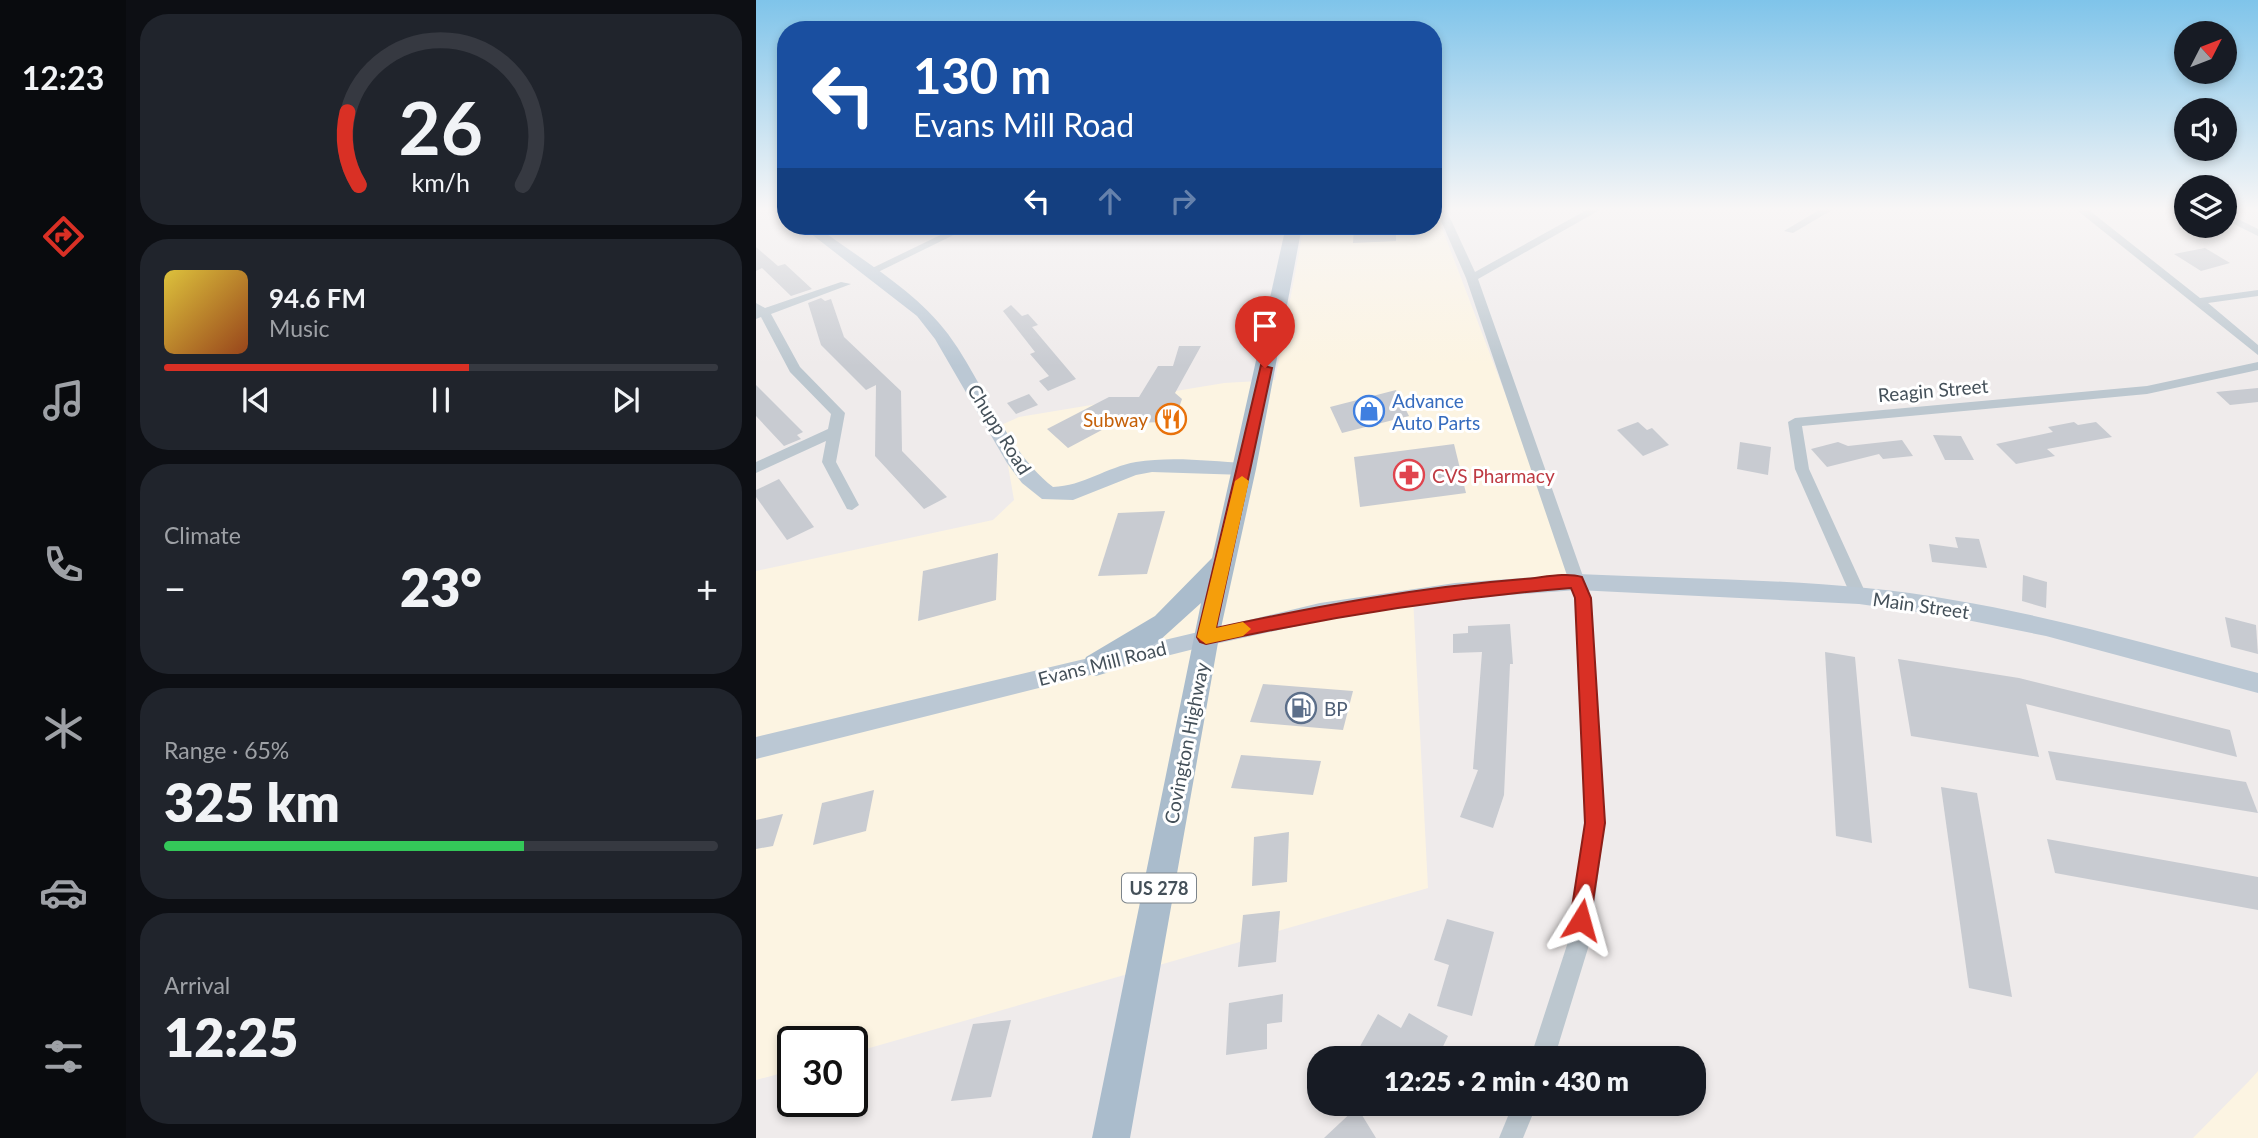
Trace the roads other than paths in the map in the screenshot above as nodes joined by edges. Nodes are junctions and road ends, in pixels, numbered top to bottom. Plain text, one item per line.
1 (852, 260) edge
2 (895, 260) edge
3 (1287, 260) edge
4 (1464, 260) edge
5 (1504, 260) edge
6 (2147, 260) edge
7 (868, 273) junction
8 (1472, 278) junction
9 (845, 284) dead end
10 (2258, 293) edge
11 (2200, 301) junction
12 (758, 311) edge
13 (2258, 351) edge
14 (2258, 366) edge
15 (836, 431) junction
16 (756, 468) edge
17 (1245, 469) junction
18 (852, 505) dead end
19 (1223, 559) junction
20 (1577, 582) junction
21 (1859, 596) junction
22 (1206, 637) junction
23 (1096, 665) junction
24 (2258, 683) edge
25 (756, 748) edge
26 (1546, 1046) edge
27 (1520, 1116) edge
28 (1111, 1138) edge
29 (1511, 1138) edge

1 - 7 main road, Chupp Road
2 - 7 street
3 - 17 main road, Covington Highway / US 278
4 - 8 street
5 - 8 street
6 - 11 street
7 - 17 main road, Chupp Road
8 - 20 street
9 - 12 street
10 - 11 street
11 - 13 street
12 - 15 street
14 - 21 street, Reagin Street
15 - 16 street
15 - 18 street
17 - 19 main road, Covington Highway / US 278
19 - 22 main road, Covington Highway / US 278
19 - 23 main road
20 - 21 main road, Main Street
20 - 22 main road, Evans Mill Road
20 - 26 street
21 - 24 main road, Main Street
22 - 23 main road, Evans Mill Road
22 - 28 main road, Covington Highway / US 278
23 - 25 main road, Evans Mill Road
27 - 29 street

